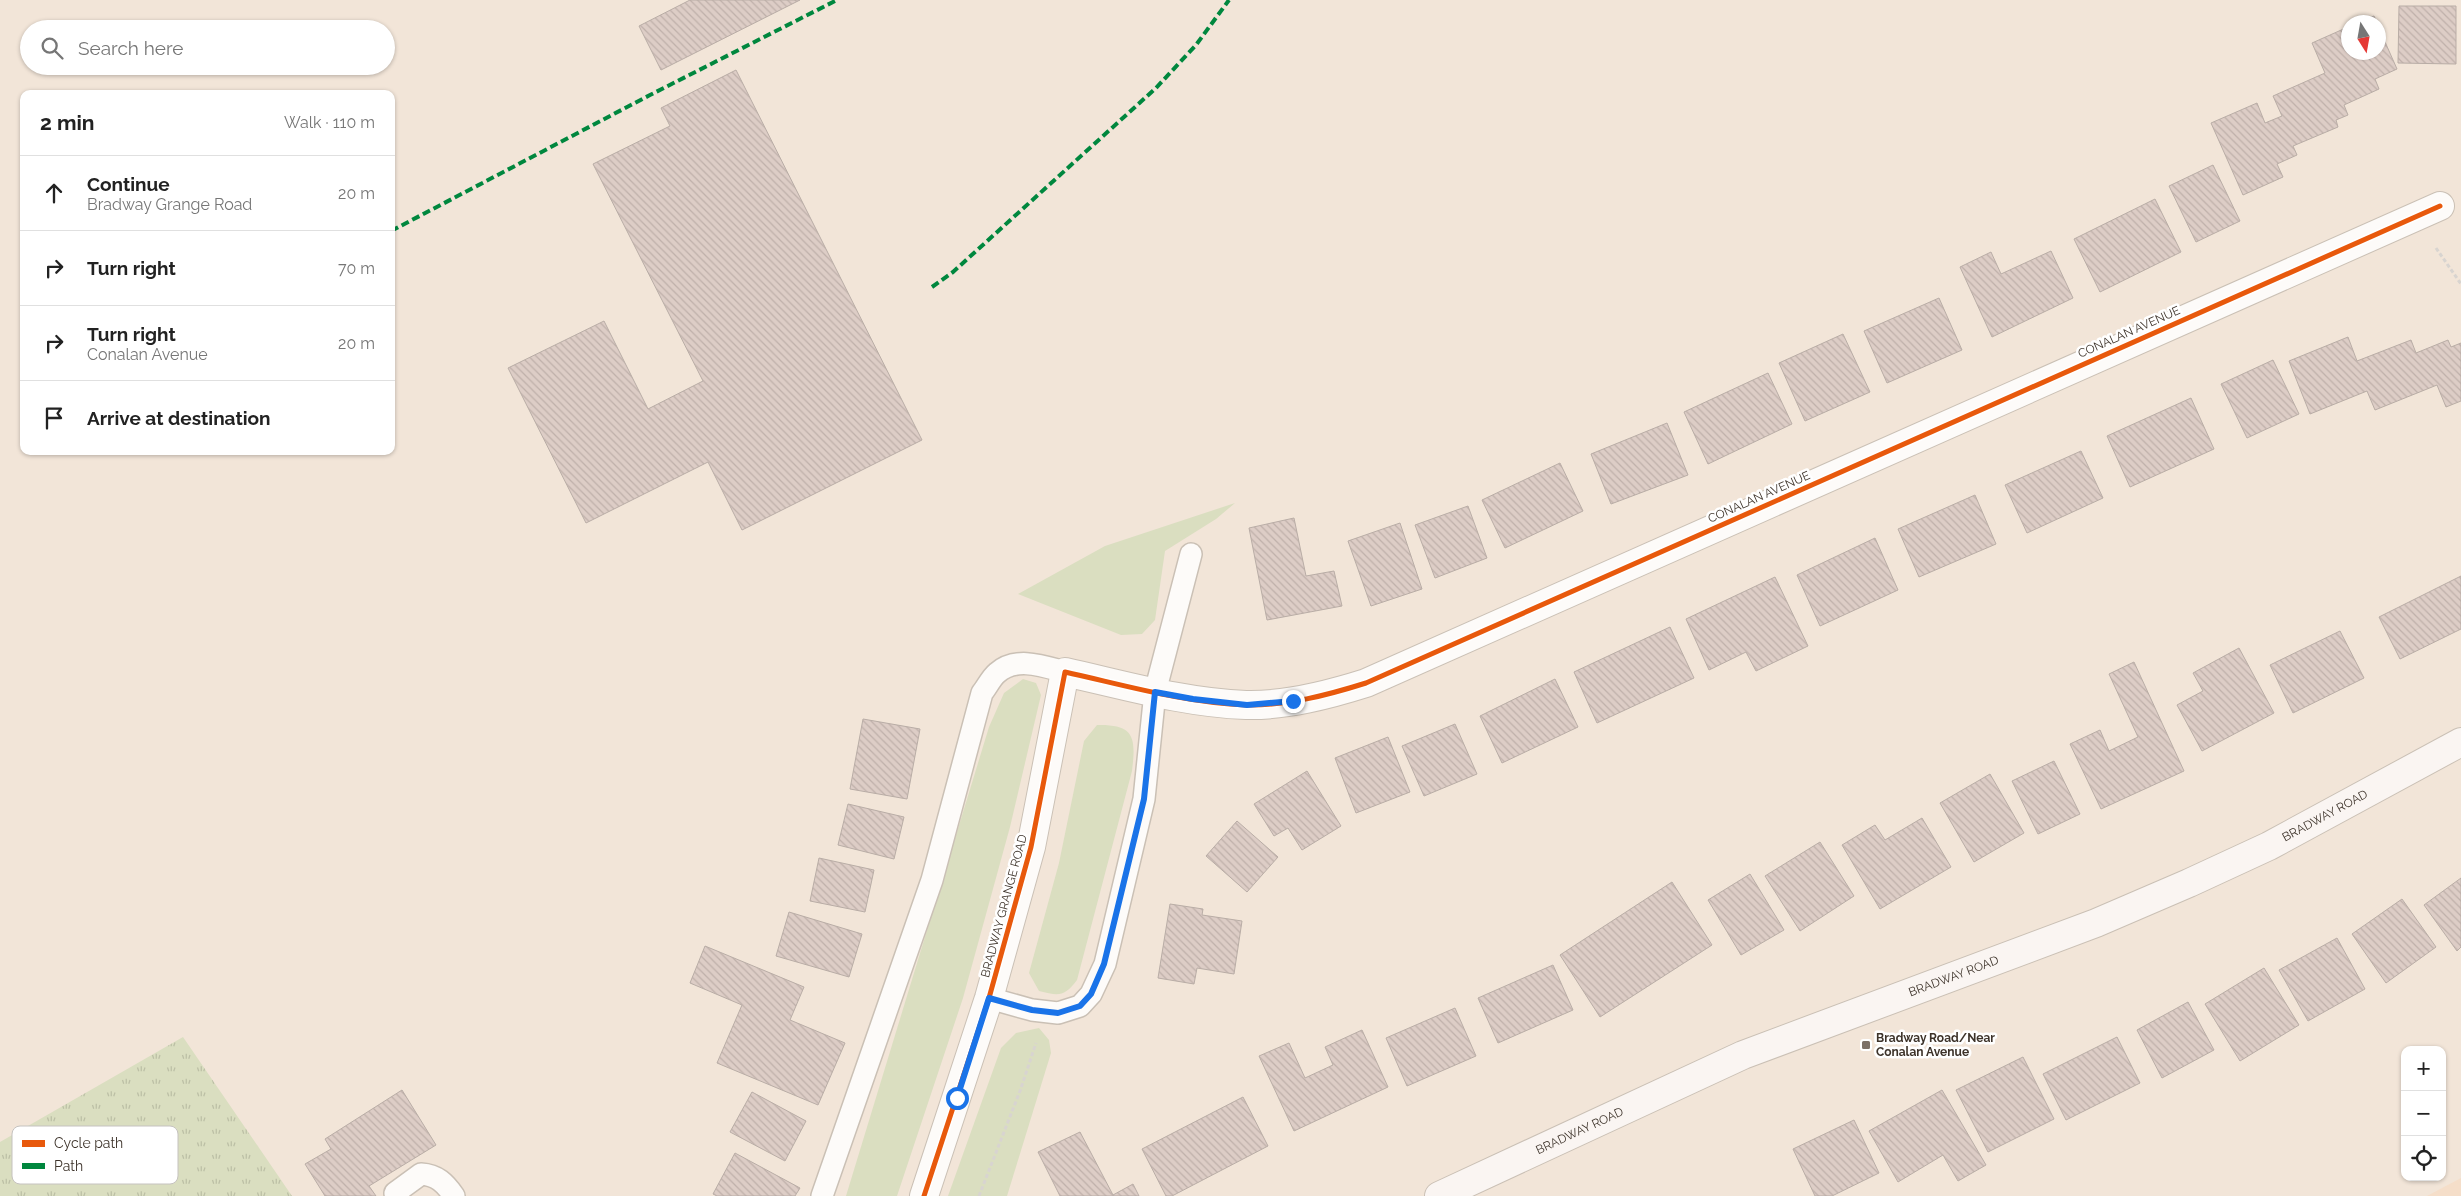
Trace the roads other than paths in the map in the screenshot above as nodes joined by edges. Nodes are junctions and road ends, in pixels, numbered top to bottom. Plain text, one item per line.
1 (2440, 206) dead end
2 (1191, 554) dead end
3 (1065, 672) junction
4 (1155, 692) junction
5 (2461, 742) edge
6 (989, 998) junction
7 (395, 1193) dead end
8 (454, 1196) edge
9 (822, 1196) edge
10 (924, 1196) edge
11 (1439, 1196) edge

1 - 4 street, CONALAN AVENUE
2 - 4 lane
3 - 4 street, CONALAN AVENUE
3 - 6 street, BRADWAY GRANGE ROAD
3 - 9 lane
4 - 6 lane
5 - 11 main road, BRADWAY ROAD
6 - 10 street, BRADWAY GRANGE ROAD
7 - 8 lane

